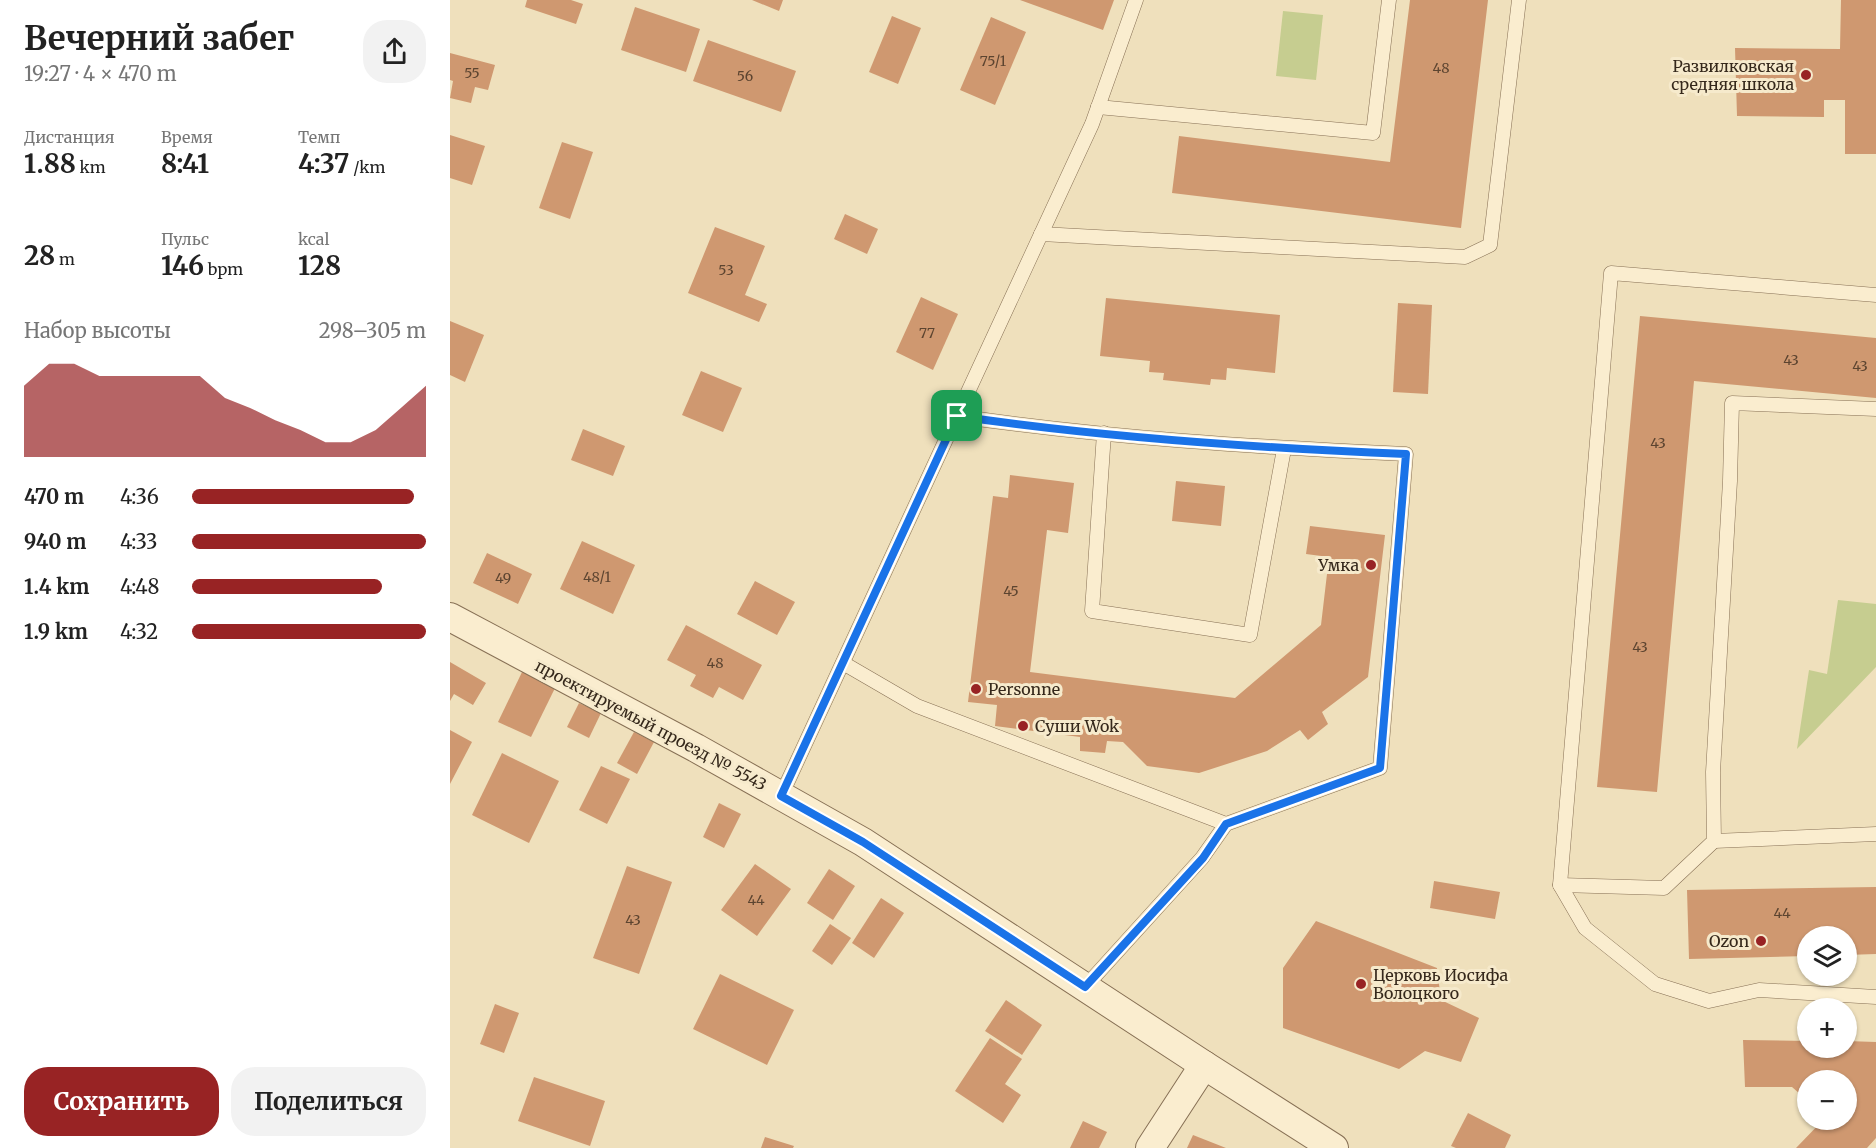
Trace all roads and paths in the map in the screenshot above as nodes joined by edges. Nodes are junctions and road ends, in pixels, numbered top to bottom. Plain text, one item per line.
1 (1136, 0) edge
2 (1389, 0) edge
3 (1520, 0) edge
4 (1098, 107) junction
5 (1041, 234) junction
6 (1876, 295) edge
7 (1876, 409) edge
8 (957, 416) junction
9 (1104, 433) junction
10 (1284, 449) junction
11 (450, 617) edge
12 (843, 663) junction
13 (781, 796) junction
14 (1226, 824) junction
15 (1876, 834) edge
16 (1714, 841) junction
17 (1560, 885) junction
18 (1085, 987) junction
19 (1876, 998) edge
20 (1204, 1065) junction
21 (1150, 1148) edge
22 (1334, 1148) edge

1 - 4 lane
2 - 4 lane
3 - 5 lane
4 - 5 lane
5 - 8 lane
6 - 17 lane
7 - 16 lane
8 - 9 lane
8 - 12 lane
9 - 10 lane
9 - 10 lane
10 - 14 lane
11 - 13 street, проектируемый проезд № 5543
12 - 13 lane
12 - 14 lane
13 - 18 street, проектируемый проезд № 5543
14 - 18 lane
15 - 16 lane
16 - 17 lane
17 - 19 lane
18 - 20 street, проектируемый проезд № 5543
20 - 21 street
20 - 22 street, проектируемый проезд № 5543

